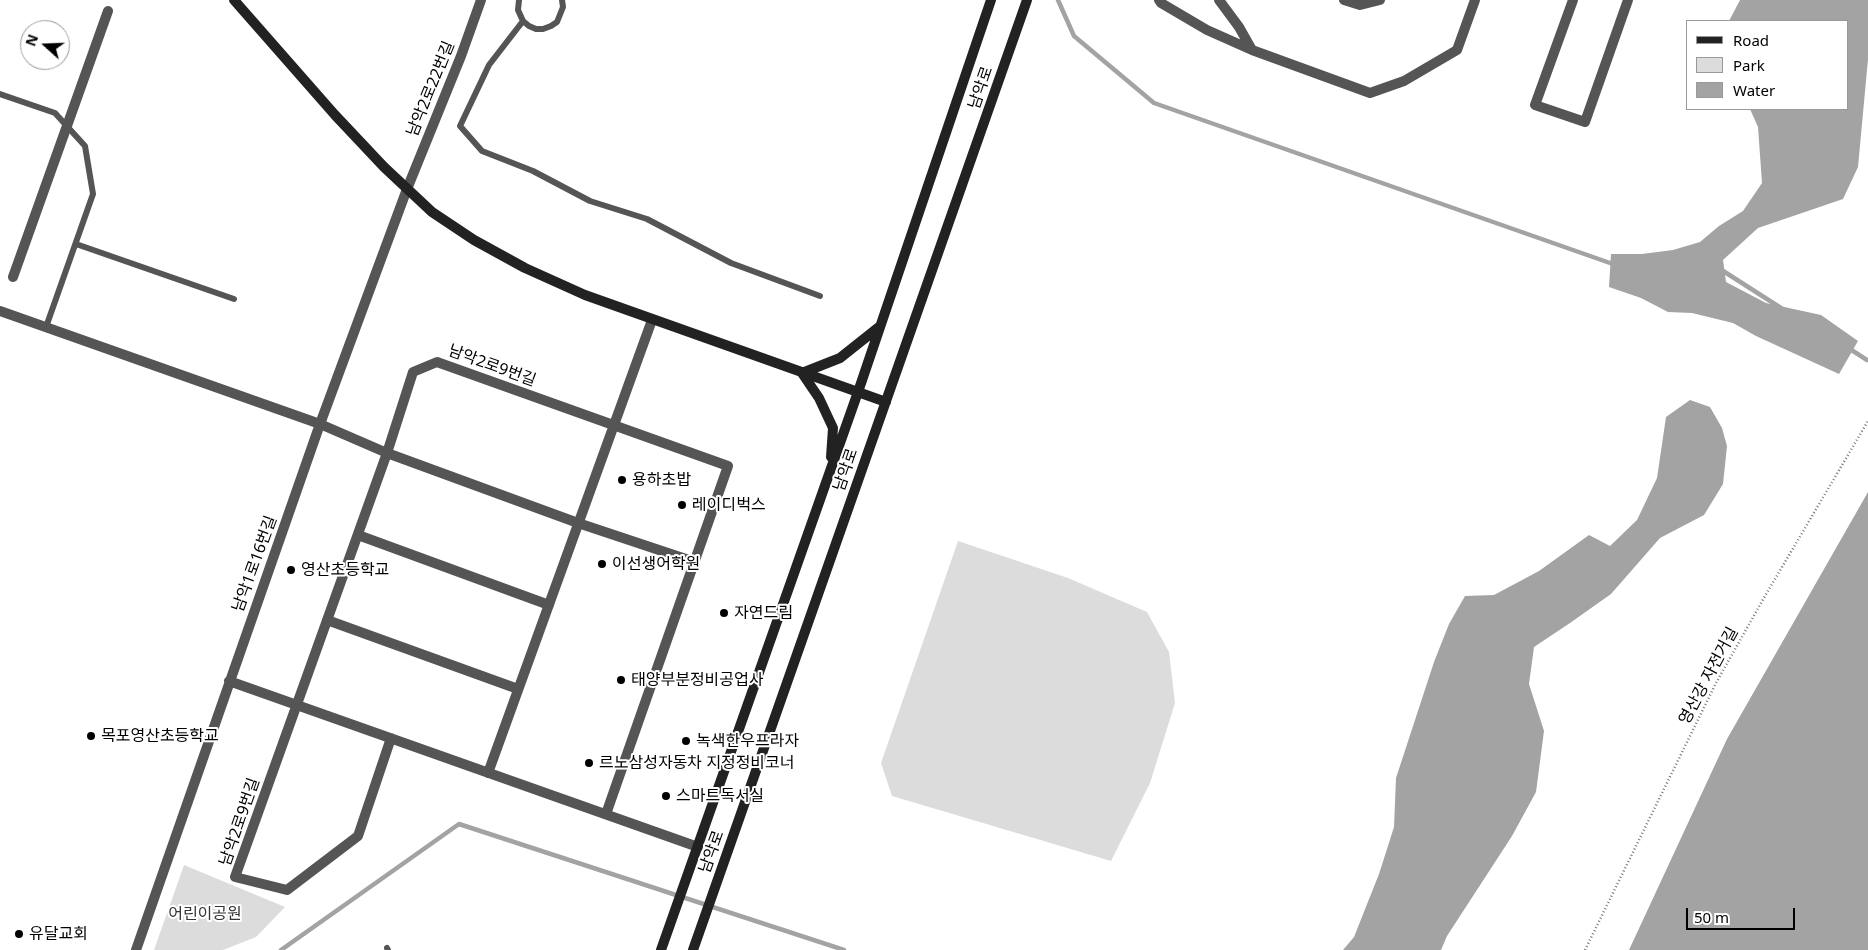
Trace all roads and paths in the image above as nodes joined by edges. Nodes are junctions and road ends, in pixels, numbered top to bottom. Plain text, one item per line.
1 (234, 0) edge
2 (481, 0) edge
3 (519, 0) edge
4 (562, 0) edge
5 (990, 0) edge
6 (1027, 0) edge
7 (1159, 0) edge
8 (1219, 0) edge
9 (1344, 0) edge
10 (1380, 0) edge
11 (1475, 0) edge
12 (1573, 0) edge
13 (1628, 0) edge
14 (108, 11) dead end
15 (523, 21) junction
16 (1252, 50) junction
17 (0, 94) edge
18 (67, 126) junction
19 (407, 189) junction
20 (76, 244) junction
21 (13, 277) dead end
22 (820, 296) dead end
23 (234, 299) dead end
24 (0, 311) edge
25 (652, 320) junction
26 (46, 327) junction
27 (880, 327) junction
28 (802, 373) junction
29 (858, 392) junction
30 (886, 402) junction
31 (1868, 421) edge
32 (320, 424) junction
33 (614, 426) junction
34 (387, 453) junction
35 (830, 469) junction
36 (578, 523) junction
37 (358, 535) junction
38 (695, 562) junction
39 (549, 605) junction
40 (327, 620) junction
41 (229, 681) junction
42 (518, 689) junction
43 (296, 705) junction
44 (391, 738) junction
45 (488, 773) junction
46 (606, 814) junction
47 (698, 846) junction
48 (662, 949) edge
49 (136, 950) edge
50 (692, 950) edge
51 (1585, 950) edge

1 - 19 street
2 - 19 street, 남악2로22번길
3 - 15 lane
4 - 15 lane
5 - 27 street, 남악로
6 - 30 street, 남악로
7 - 16 street
8 - 16 street
9 - 10 street
11 - 16 street
12 - 13 street
14 - 18 street
15 - 22 lane
17 - 18 lane
18 - 20 lane
18 - 21 street
19 - 25 street
19 - 32 street, 남악1로16번길
20 - 23 lane
20 - 26 lane
24 - 26 street
25 - 28 street
25 - 33 street
26 - 32 street
27 - 28 street
27 - 29 street, 남악로
28 - 29 street
28 - 35 street
29 - 30 street
29 - 35 street, 남악로
30 - 50 street, 남악로
31 - 51 path, 영산강 자전거길
32 - 34 street
32 - 41 street, 남악1로16번길
33 - 34 street, 남악2로9번길
33 - 36 street
33 - 38 street, 남악2로9번길
34 - 36 street
34 - 37 street, 남악2로9번길
35 - 47 street, 남악로
36 - 38 street
36 - 39 street
37 - 39 street
37 - 40 street, 남악2로9번길
38 - 46 street, 남악2로9번길
39 - 42 street
40 - 42 street
40 - 43 street, 남악2로9번길
41 - 43 street
41 - 49 street, 남악1로16번길
42 - 45 street
43 - 44 street
43 - 44 street, 남악2로9번길
44 - 45 street
45 - 46 street
46 - 47 street
47 - 48 street, 남악로

